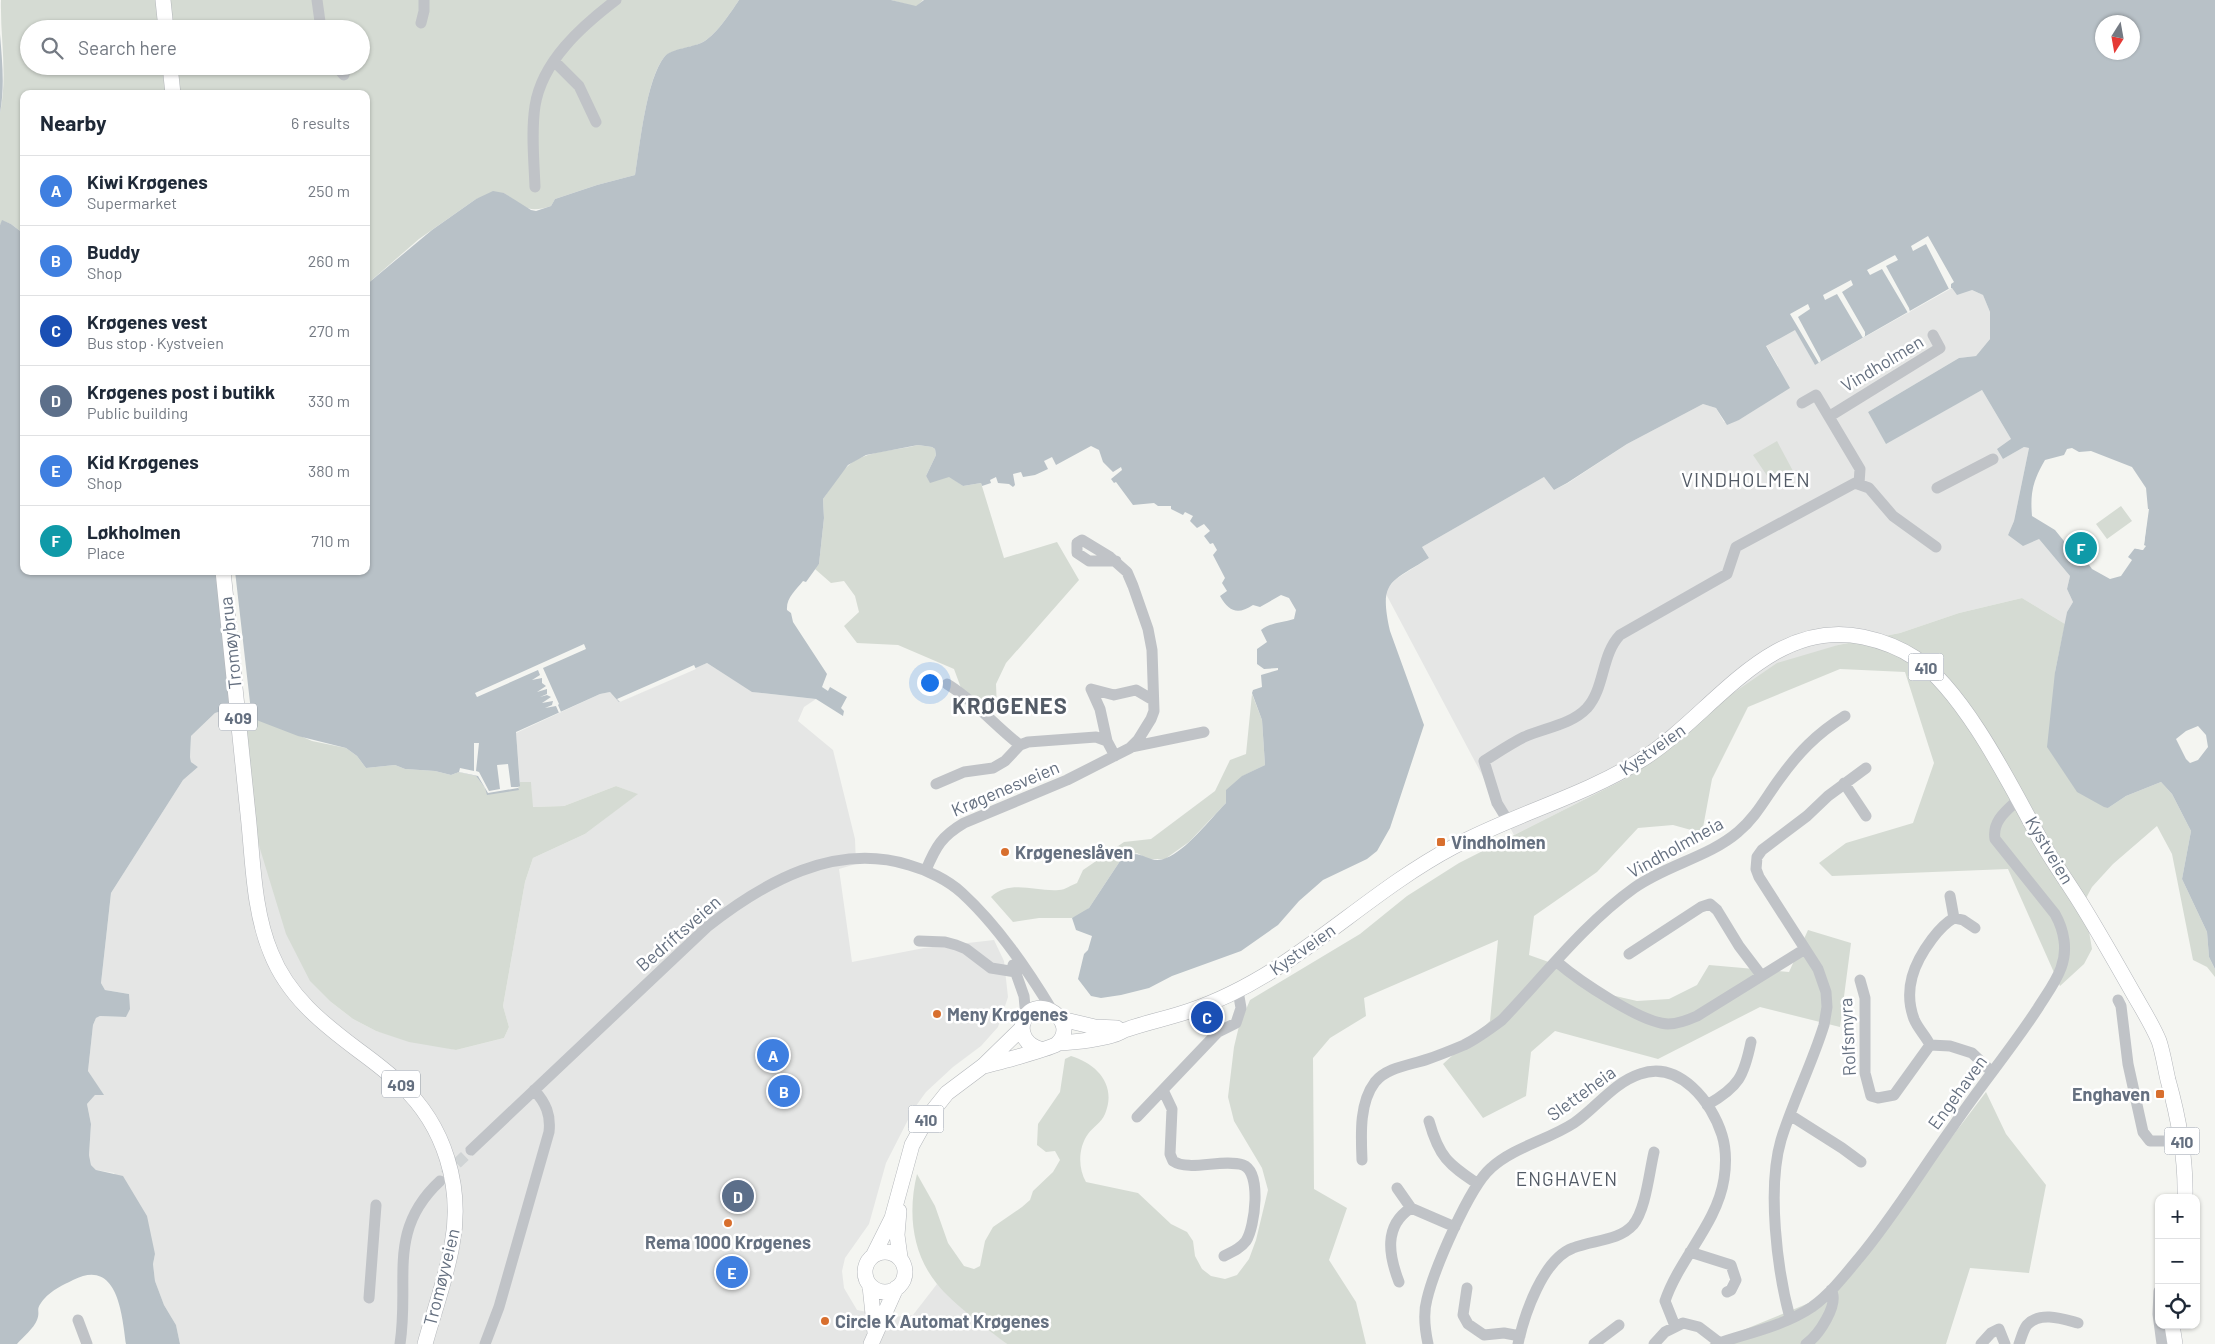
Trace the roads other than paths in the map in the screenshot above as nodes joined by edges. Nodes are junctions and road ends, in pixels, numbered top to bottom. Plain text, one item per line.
1 (163, 0) edge
2 (317, 0) edge
3 (424, 0) edge
4 (616, 0) edge
5 (165, 20) edge
6 (320, 20) edge
7 (421, 23) dead end
8 (554, 61) junction
9 (171, 75) edge
10 (173, 90) edge
11 (596, 122) dead end
12 (535, 187) dead end
13 (1933, 336) dead end
14 (1802, 403) dead end
15 (1830, 416) junction
16 (1993, 459) dead end
17 (1859, 484) junction
18 (1937, 488) dead end
19 (1936, 547) dead end
20 (1116, 562) dead end
21 (223, 575) edge
22 (947, 684) dead end
23 (1153, 700) junction
24 (1845, 716) dead end
25 (1204, 732) dead end
26 (1107, 741) junction
27 (1020, 745) junction
28 (1130, 748) junction
29 (1115, 756) junction
30 (1866, 768) dead end
31 (1844, 783) junction
32 (936, 784) dead end
33 (2019, 800) junction
34 (1866, 816) dead end
35 (1508, 820) junction
36 (254, 864) joint
37 (926, 870) junction
38 (1950, 896) dead end
39 (1954, 918) junction
40 (1976, 928) dead end
41 (999, 934) junction
42 (919, 941) dead end
43 (1805, 949) junction
44 (1629, 954) dead end
45 (1557, 962) junction
46 (1016, 972) junction
47 (1761, 975) junction
48 (1860, 980) dead end
49 (1238, 991) junction
50 (2118, 1000) dead end
51 (1057, 1015) junction
52 (1024, 1022) junction
53 (1126, 1029) junction
54 (1751, 1042) dead end
55 (1058, 1043) junction
56 (1930, 1045) junction
57 (1040, 1049) junction
58 (983, 1066) junction
59 (1992, 1072) junction
60 (534, 1090) junction
61 (1163, 1090) junction
62 (1707, 1105) junction
63 (1790, 1115) junction
64 (1137, 1117) dead end
65 (1429, 1121) dead end
66 (2182, 1141) junction
67 (471, 1150) tunnel mouth
68 (1654, 1152) dead end
69 (1362, 1160) dead end
70 (1861, 1162) dead end
71 (440, 1181) tunnel mouth
72 (1478, 1184) junction
73 (1397, 1188) dead end
74 (900, 1192) junction
75 (2185, 1194) edge
76 (376, 1205) dead end
77 (1411, 1208) junction
78 (1456, 1227) junction
79 (1690, 1252) junction
80 (874, 1254) junction
81 (1224, 1256) dead end
82 (900, 1258) junction
83 (1399, 1282) dead end
84 (870, 1286) junction
85 (896, 1288) junction
86 (1467, 1288) dead end
87 (1831, 1290) junction
88 (1727, 1292) dead end
89 (369, 1298) dead end
90 (1790, 1318) junction
91 (78, 1320) dead end
92 (2078, 1323) dead end
93 (1619, 1325) dead end
94 (1675, 1326) junction
95 (2160, 1329) edge
96 (2173, 1329) edge
97 (873, 1338) edge
98 (1519, 1340) edge
99 (1718, 1343) edge
100 (87, 1344) edge
101 (400, 1344) edge
102 (425, 1344) edge
103 (485, 1344) edge
104 (1428, 1344) edge
105 (1594, 1344) edge
106 (1654, 1344) edge
107 (1806, 1344) edge
108 (1981, 1344) edge
109 (2005, 1344) edge
110 (2019, 1344) edge
111 (2162, 1344) edge
112 (2176, 1344) edge

1 - 5 main road
2 - 6 street
3 - 7 street
4 - 8 street
8 - 11 street
8 - 12 street
9 - 10 main road
13 - 15 street, Vindholmen
14 - 15 street
15 - 17 street
16 - 18 street
17 - 19 street
17 - 35 street
20 - 23 street, Krøgenesveien
21 - 36 main road, Tromøybrua / 409
22 - 27 street
23 - 26 street
23 - 28 street, Krøgenesveien
24 - 45 street, Vindholmheia
25 - 28 street
26 - 27 street, Krøgenesveien
26 - 29 street
27 - 32 street, Krøgenesveien
28 - 29 street, Krøgenesveien
29 - 37 street, Krøgenesveien
30 - 31 street
31 - 34 street
31 - 43 street
33 - 35 main road, Kystveien / 410
33 - 59 street, Engehaven
33 - 66 main road, Kystveien / 410
35 - 49 main road, Kystveien / 410
36 - 102 main road, Tromøyveien / 409
37 - 41 street, Bedriftsveien
37 - 60 street, Bedriftsveien
38 - 39 street
39 - 40 street
39 - 56 street
41 - 46 street, Bedriftsveien
41 - 51 street, Bedriftsveien
42 - 46 street
43 - 47 street
43 - 63 street
44 - 47 street
45 - 47 street
45 - 69 street, Vindholmheia
46 - 52 street, Bedriftsveien
48 - 56 street, Rolfsmyra
49 - 53 main road, Kystveien / 410
49 - 61 street
50 - 66 street
51 - 52 main road, 410
51 - 53 main road, Kystveien / 410
51 - 55 main road
52 - 57 main road
52 - 58 main road, 410
53 - 55 main road, Kystveien / 410
54 - 62 street
55 - 57 main road, 410
56 - 59 street
57 - 58 main road, 410
58 - 74 main road, 410
59 - 87 street, Engehaven
60 - 67 street, Bedriftsveien
60 - 103 street
61 - 64 street
61 - 81 street
62 - 72 street, Sletteheia
62 - 79 street, Sletteheia
63 - 70 street
63 - 90 street
65 - 72 street
66 - 75 main road, Kystveien / 410
68 - 98 street
71 - 101 street
72 - 78 street, Sletteheia
73 - 77 street
74 - 80 main road, 410
74 - 82 main road, 410
76 - 89 street
77 - 78 street
77 - 83 street
78 - 104 street, Sletteheia
79 - 88 street
79 - 94 street, Sletteheia
80 - 82 main road
80 - 84 main road, 410
82 - 85 main road, 410
84 - 85 main road
84 - 97 main road, 410
85 - 97 main road, 410
86 - 98 street
87 - 90 street, Engehaven
87 - 107 street
90 - 99 street, Engehaven
91 - 100 street
92 - 110 street
93 - 105 street
94 - 99 street
94 - 106 street
95 - 111 street
96 - 112 main road
108 - 109 street

